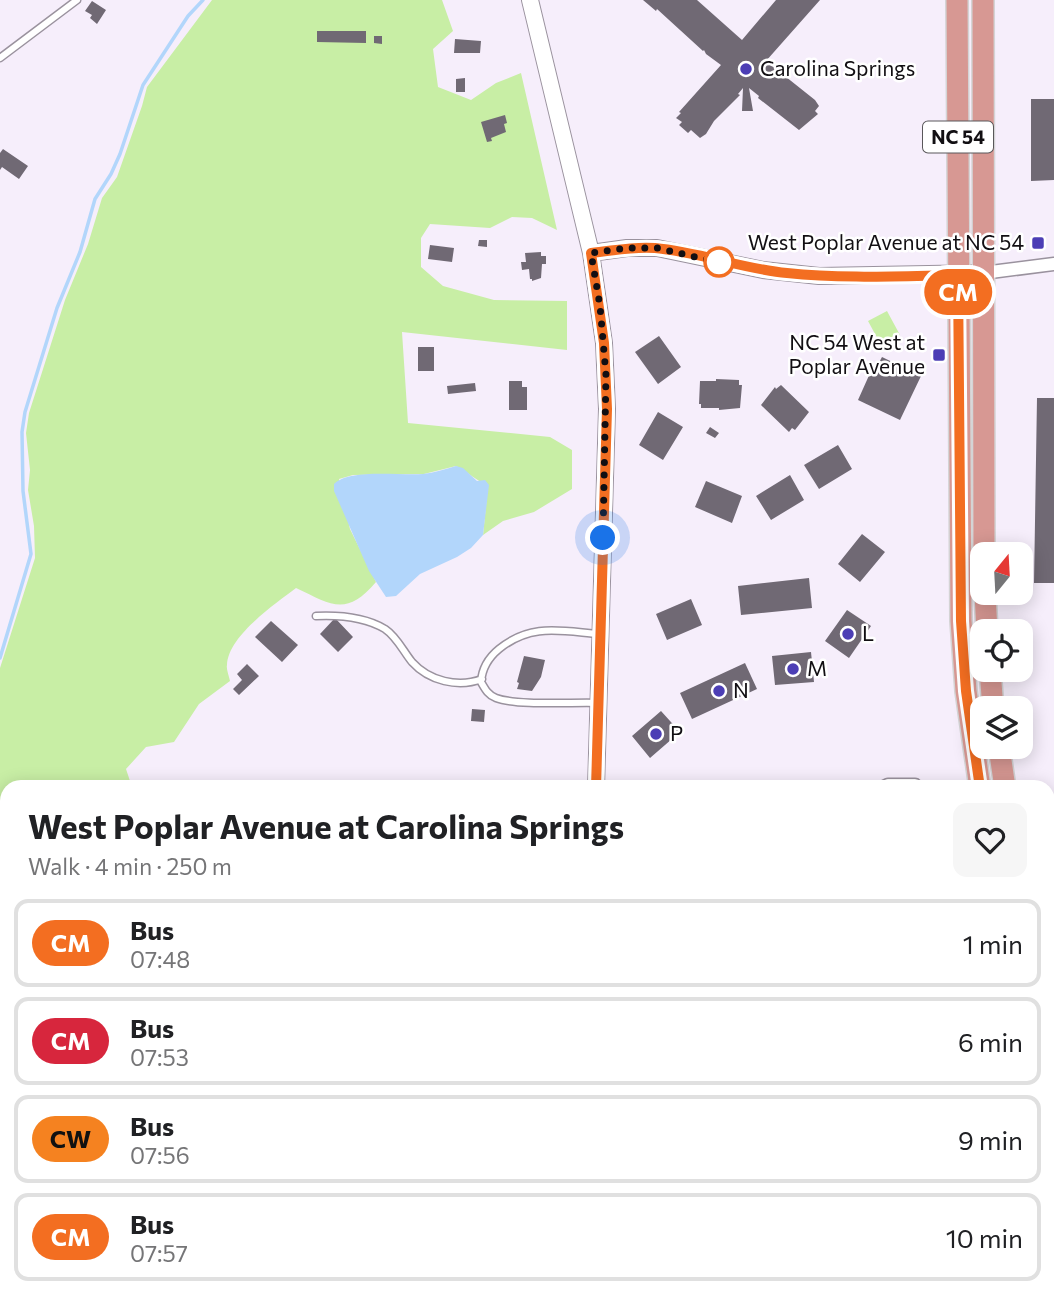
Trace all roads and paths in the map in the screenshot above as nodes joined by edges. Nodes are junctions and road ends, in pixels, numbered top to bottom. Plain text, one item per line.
1 (78, 0) edge
2 (530, 0) edge
3 (957, 0) edge
4 (984, 0) edge
5 (0, 58) edge
6 (591, 253) junction
7 (1054, 264) edge
8 (983, 273) junction
9 (958, 275) junction
10 (984, 542) edge
11 (316, 616) dead end
12 (600, 634) junction
13 (482, 679) junction
14 (599, 702) junction
15 (1001, 759) edge
16 (596, 780) edge
17 (979, 780) edge
18 (1005, 780) edge

1 - 5 lane
2 - 6 street
3 - 9 highway, NC 54
4 - 8 highway, NC 54
6 - 9 street
6 - 12 street
7 - 8 street
8 - 9 street
8 - 10 highway, NC 54
9 - 17 highway, NC 54
11 - 13 lane
12 - 13 lane
12 - 14 street
13 - 14 lane
14 - 16 street
15 - 18 highway

